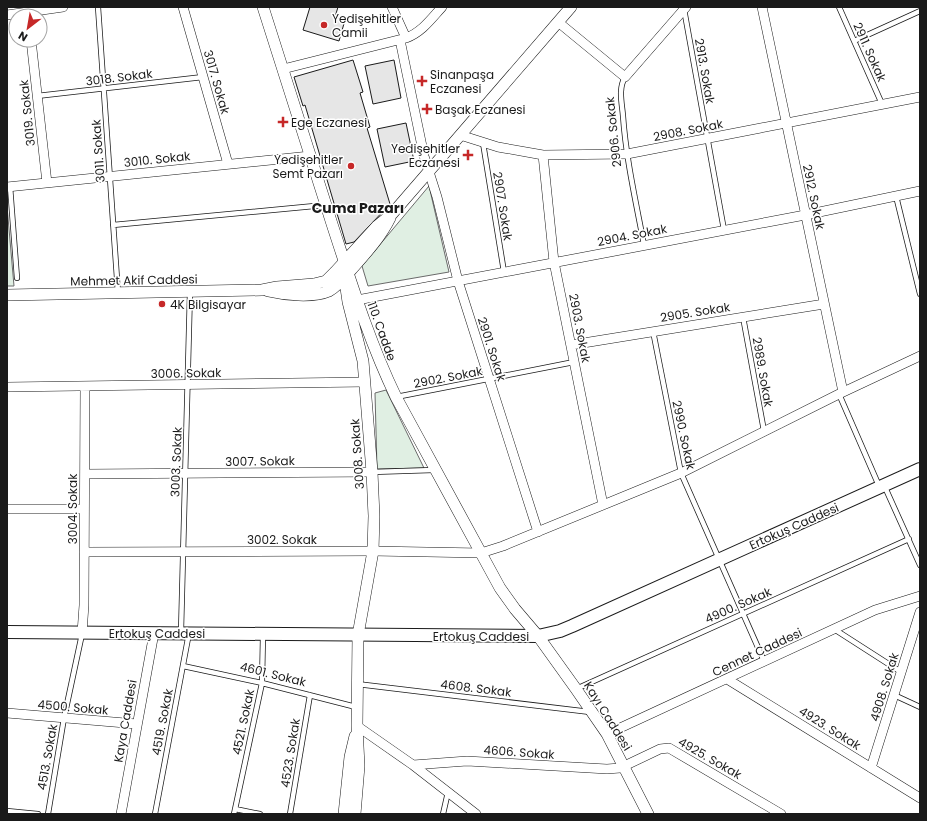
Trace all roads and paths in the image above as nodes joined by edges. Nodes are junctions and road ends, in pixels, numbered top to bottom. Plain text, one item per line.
1 (63, 7) edge
2 (98, 7) edge
3 (183, 7) edge
4 (263, 7) edge
5 (392, 7) edge
6 (442, 7) edge
7 (571, 7) edge
8 (762, 7) edge
9 (839, 7) edge
10 (685, 8) edge
11 (48, 9) edge
12 (920, 11) edge
13 (558, 22) junction
14 (403, 39) junction
15 (854, 41) junction
16 (32, 48) edge
17 (283, 69) junction
18 (203, 77) junction
19 (625, 77) junction
20 (104, 88) junction
21 (37, 96) junction
22 (920, 97) edge
23 (882, 104) junction
24 (786, 123) junction
25 (460, 135) junction
26 (707, 138) junction
27 (483, 143) junction
28 (627, 154) junction
29 (543, 155) junction
30 (310, 156) junction
31 (228, 164) junction
32 (429, 172) junction
33 (110, 176) junction
34 (47, 182) junction
35 (8, 186) edge
36 (920, 191) edge
37 (896, 196) junction
38 (326, 205) junction
39 (392, 214) junction
40 (805, 215) junction
41 (113, 225) junction
42 (724, 230) junction
43 (644, 245) junction
44 (344, 262) junction
45 (554, 262) junction
46 (504, 272) junction
47 (348, 273) junction
48 (17, 278) dead end
49 (458, 281) junction
50 (262, 290) junction
51 (190, 291) junction
52 (118, 293) junction
53 (316, 294) junction
54 (920, 294) edge
55 (7, 296) edge
56 (352, 301) junction
57 (824, 304) junction
58 (743, 317) junction
59 (653, 331) junction
60 (571, 345) junction
61 (920, 356) edge
62 (574, 362) junction
63 (489, 379) junction
64 (365, 382) junction
65 (188, 385) junction
66 (85, 386) junction
67 (7, 387) edge
68 (841, 393) junction
69 (396, 397) junction
70 (764, 431) junction
71 (920, 469) edge
72 (436, 470) junction
73 (372, 472) junction
74 (185, 473) junction
75 (680, 473) junction
76 (84, 474) junction
77 (882, 486) junction
78 (603, 505) junction
79 (7, 509) edge
80 (84, 509) junction
81 (538, 532) junction
82 (909, 539) junction
83 (373, 551) junction
84 (84, 552) junction
85 (183, 552) junction
86 (480, 553) junction
87 (719, 560) junction
88 (919, 562) edge
89 (920, 596) edge
90 (920, 612) edge
91 (743, 614) junction
92 (834, 630) junction
93 (7, 632) edge
94 (82, 633) junction
95 (154, 633) junction
96 (185, 633) junction
97 (263, 634) junction
98 (358, 635) junction
99 (538, 636) junction
100 (917, 636) edge
101 (764, 662) junction
102 (183, 666) junction
103 (901, 672) junction
104 (727, 679) junction
105 (262, 683) junction
106 (357, 684) junction
107 (576, 688) junction
108 (310, 695) junction
109 (894, 695) junction
110 (358, 707) junction
111 (920, 707) edge
112 (592, 712) junction
113 (7, 713) edge
114 (64, 718) junction
115 (137, 724) junction
116 (357, 726) junction
117 (607, 734) junction
118 (413, 765) junction
119 (624, 766) junction
120 (871, 768) junction
121 (448, 791) junction
122 (920, 798) edge
123 (7, 811) edge
124 (234, 812) edge
125 (38, 814) edge
126 (48, 814) edge
127 (121, 814) edge
128 (155, 814) edge
129 (260, 814) edge
130 (290, 814) edge
131 (344, 814) edge
132 (355, 814) edge
133 (444, 814) edge
134 (476, 814) edge
135 (648, 814) edge
136 (781, 814) edge

1 - 11 street
2 - 20 lane, 3011. Sokak
3 - 18 street, 3017. Sokak
4 - 17 street, 110. Cadde
5 - 14 street, 2901. Sokak
6 - 14 street
7 - 13 street, Mehmet Akif Caddesi
8 - 24 street, 2912. Sokak
9 - 15 lane, 2911. Sokak
10 - 19 street
10 - 26 lane, 2913. Sokak
12 - 15 lane
13 - 19 street
13 - 25 street, Mehmet Akif Caddesi
14 - 17 street
14 - 32 street, 2901. Sokak
15 - 23 lane, 2911. Sokak
16 - 21 street, 3019. Sokak
17 - 30 street, 110. Cadde
18 - 20 lane, 3018. Sokak
18 - 31 street, 3017. Sokak
19 - 28 lane, 2906. Sokak
20 - 21 lane, 3018. Sokak
20 - 33 lane, 3011. Sokak
21 - 34 street, 3019. Sokak
22 - 23 street, 2908. Sokak
23 - 24 street, 2908. Sokak
24 - 26 street, 2908. Sokak
24 - 40 street, 2912. Sokak
25 - 27 street, 2908. Sokak
25 - 32 street, Mehmet Akif Caddesi
26 - 28 street, 2908. Sokak
26 - 42 lane, 2913. Sokak
27 - 29 street, 2908. Sokak
27 - 46 lane, 2907. Sokak
28 - 29 street, 2908. Sokak
28 - 43 lane, 2906. Sokak
29 - 45 street, 2903. Sokak
30 - 31 street, 3010. Sokak
30 - 38 street, 110. Cadde
31 - 33 street, 3010. Sokak
32 - 39 street, Mehmet Akif Caddesi
32 - 49 street, 2901. Sokak
33 - 34 street, 3010. Sokak
33 - 41 lane, 3011. Sokak
34 - 35 street, 3010. Sokak
35 - 48 lane
36 - 37 street, 2904. Sokak
37 - 40 street, 2904. Sokak
37 - 54 lane
38 - 41 lane
38 - 44 street, 110. Cadde
39 - 44 street, Mehmet Akif Caddesi
39 - 47 street, Mehmet Akif Caddesi
40 - 42 street, 2904. Sokak
40 - 57 street, 2912. Sokak
41 - 52 lane, 3011. Sokak
42 - 43 street, 2904. Sokak
43 - 45 street, 2904. Sokak
44 - 47 street, 110. Cadde
44 - 50 street, Mehmet Akif Caddesi
45 - 46 street, 2904. Sokak
45 - 60 street, 2903. Sokak
46 - 49 street, 2904. Sokak
47 - 53 street, Mehmet Akif Caddesi
47 - 56 street, 110. Cadde
49 - 56 street, 2904. Sokak
49 - 63 street, 2901. Sokak
50 - 51 street, Mehmet Akif Caddesi
50 - 53 street, Mehmet Akif Caddesi
51 - 52 street, Mehmet Akif Caddesi
51 - 65 lane, 3003. Sokak
52 - 55 street, Mehmet Akif Caddesi
53 - 56 street
56 - 64 street, 3008. Sokak
56 - 69 street, 110. Cadde
57 - 58 street, 2905. Sokak
57 - 68 street, 2912. Sokak
58 - 59 street, 2905. Sokak
58 - 70 lane, 2989. Sokak
59 - 60 street, 2905. Sokak
59 - 75 lane, 2990. Sokak
60 - 62 street, 2903. Sokak
61 - 68 street, 3002. Sokak
62 - 63 lane, 2902. Sokak
62 - 78 street, 2903. Sokak
63 - 69 lane, 2902. Sokak
63 - 81 street, 2901. Sokak
64 - 65 street, 3006. Sokak
64 - 73 street, 3008. Sokak
65 - 66 street, 3006. Sokak
65 - 74 lane, 3003. Sokak
66 - 67 street, 3006. Sokak
66 - 76 street, 3004. Sokak
68 - 70 street, 3002. Sokak
68 - 77 lane, 2912. Sokak
69 - 72 street, 110. Cadde
70 - 75 street, 3002. Sokak
71 - 77 main road, Ertokuş Caddesi
72 - 73 lane, 3007. Sokak
72 - 86 street, 110. Cadde
73 - 74 street, 3007. Sokak
73 - 83 street, 3008. Sokak
74 - 76 street, 3007. Sokak
74 - 85 lane, 3003. Sokak
75 - 78 street, 3002. Sokak
75 - 87 lane, 2990. Sokak
76 - 80 street, 3004. Sokak
77 - 82 lane, 2912. Sokak
77 - 87 main road, Ertokuş Caddesi
78 - 81 street, 3002. Sokak
79 - 80 street
80 - 84 street, 3004. Sokak
81 - 86 street, 3002. Sokak
82 - 88 lane, 2912. Sokak
82 - 91 lane, 4900. Sokak
83 - 85 street, 3002. Sokak
83 - 86 street, 3002. Sokak
83 - 98 street, 3008. Sokak
84 - 85 street, 3002. Sokak
84 - 94 street, 3004. Sokak
85 - 96 lane, 3003. Sokak
86 - 99 street, 110. Cadde
87 - 91 lane, 2990. Sokak
87 - 99 main road, Ertokuş Caddesi
89 - 92 street, Cennet Caddesi
90 - 100 street, 4908. Sokak
91 - 101 lane, 2990. Sokak
91 - 107 lane, 4900. Sokak
92 - 101 street, Cennet Caddesi
92 - 103 lane
93 - 94 main road, Ertokuş Caddesi
94 - 95 main road, Ertokuş Caddesi
94 - 114 lane, 4513. Sokak
95 - 96 main road, Ertokuş Caddesi
95 - 115 street, Kaya Caddesi
96 - 97 main road, Ertokuş Caddesi
96 - 102 lane, 4519. Sokak
97 - 98 main road, Ertokuş Caddesi
97 - 105 lane, 4521. Sokak
98 - 99 main road, Ertokuş Caddesi
98 - 106 street, 3008. Sokak
99 - 107 street, Kayı Caddesi
100 - 103 street, 4908. Sokak
101 - 104 street, Cennet Caddesi
102 - 105 lane, 4601. Sokak
102 - 128 lane, 4519. Sokak
103 - 109 street, 4908. Sokak
104 - 117 street, Cennet Caddesi
104 - 120 street, 4923. Sokak
105 - 108 lane, 4601. Sokak
105 - 124 lane, 4521. Sokak
106 - 110 street, 3008. Sokak
106 - 112 lane, 4608. Sokak
107 - 112 street, Kayı Caddesi
108 - 110 lane, 4601. Sokak
108 - 130 lane, 4523. Sokak
109 - 111 lane
109 - 120 street, 4908. Sokak
110 - 116 street, 3008. Sokak
112 - 117 street, Kayı Caddesi
113 - 114 street, 4500. Sokak
114 - 115 street, 4500. Sokak
114 - 126 lane, 4513. Sokak
115 - 127 street, Kaya Caddesi
116 - 118 street
116 - 131 street
116 - 132 street
117 - 119 street, Kayı Caddesi
118 - 119 street, 4606. Sokak
118 - 121 street
119 - 135 street, Kayı Caddesi
119 - 136 street, 4925. Sokak
120 - 122 street, 4923. Sokak
121 - 133 lane
121 - 134 street
123 - 125 lane
124 - 129 lane

